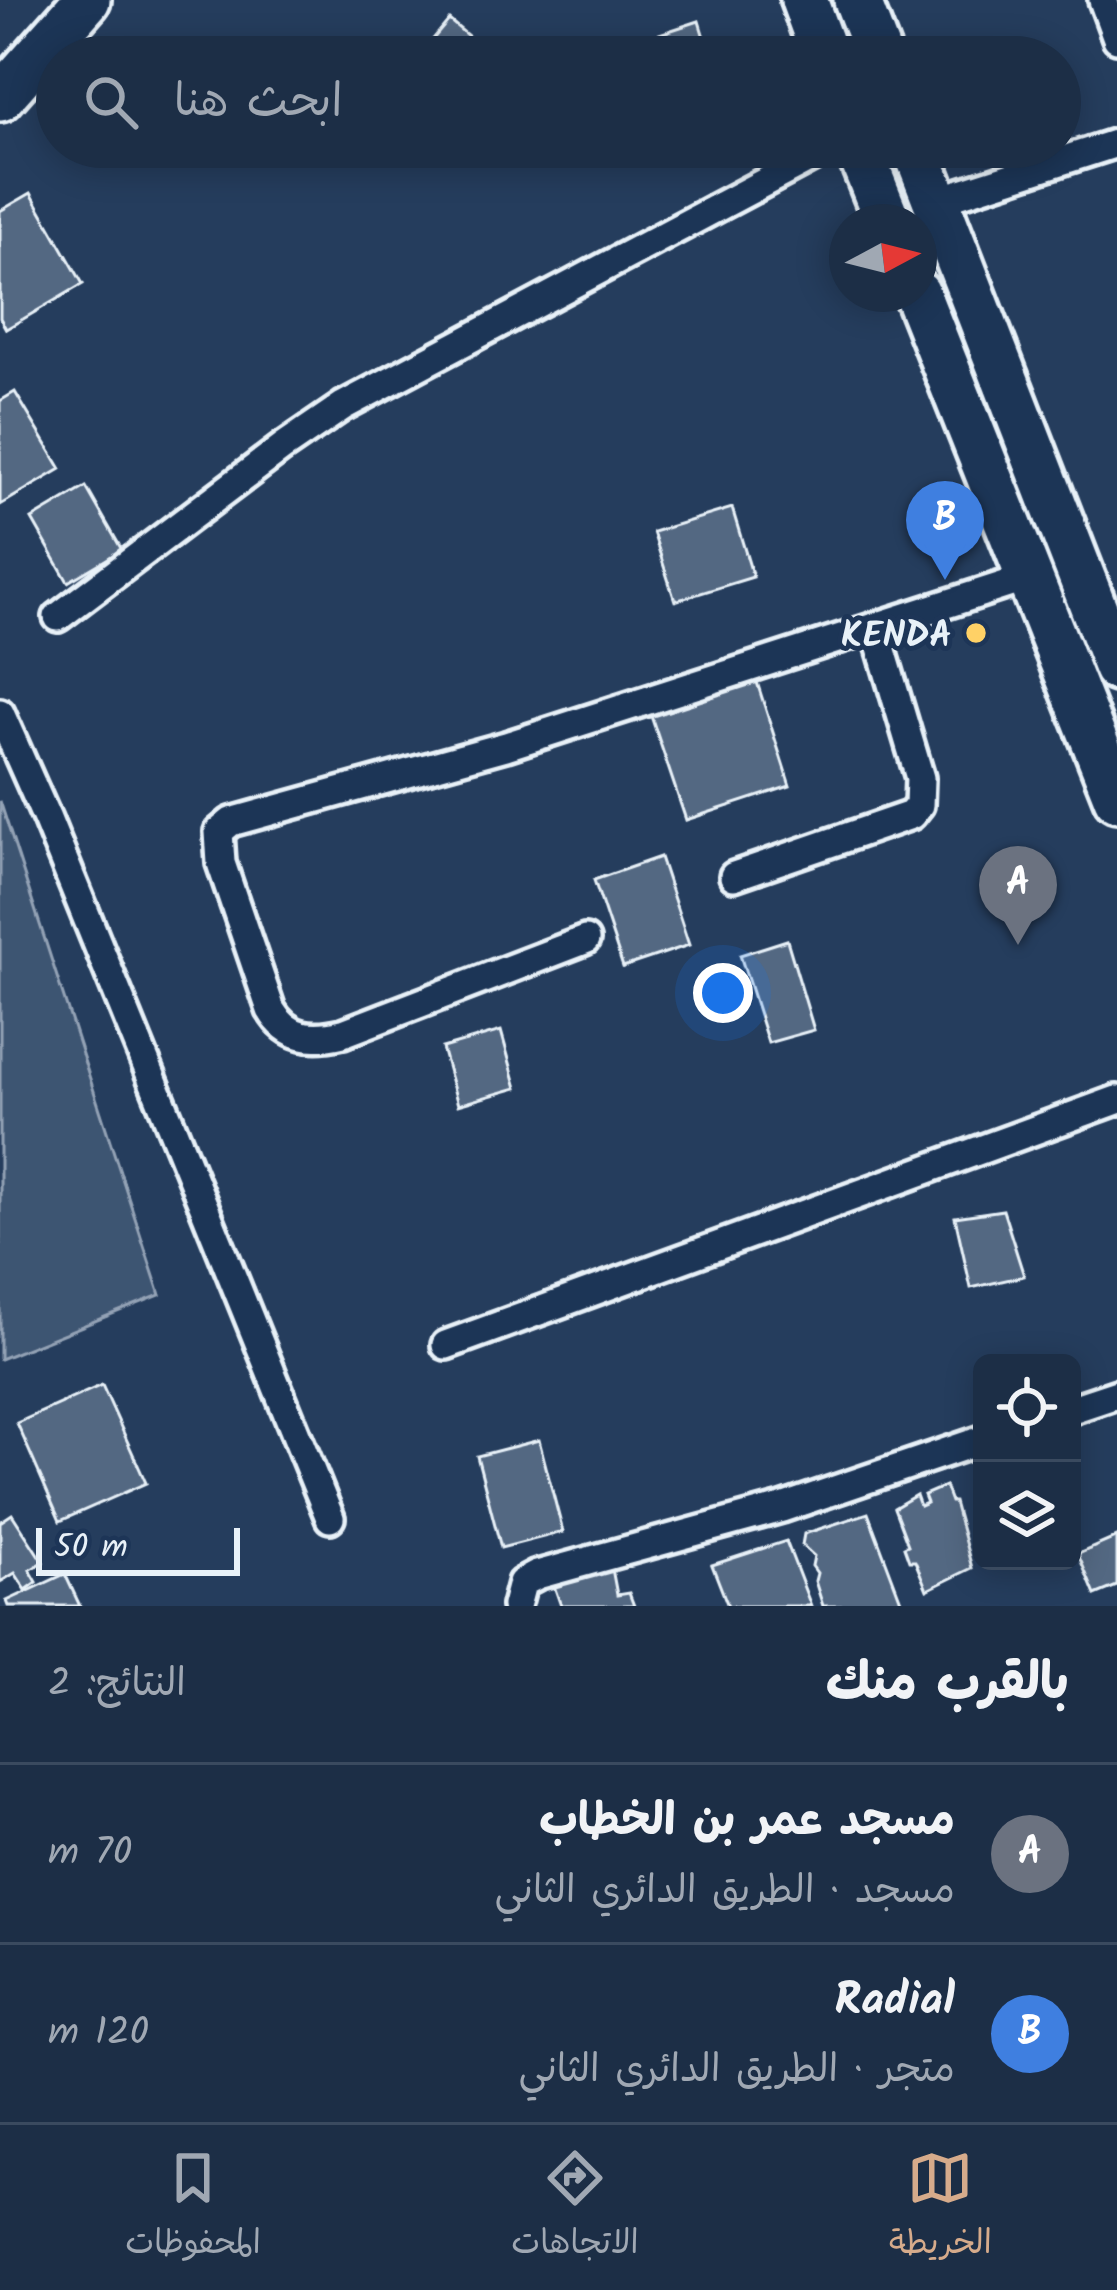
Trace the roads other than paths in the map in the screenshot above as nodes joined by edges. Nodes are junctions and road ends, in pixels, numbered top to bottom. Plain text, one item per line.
1 (87, 0) edge
2 (804, 0) edge
3 (857, 0) edge
4 (1102, 0) edge
5 (55, 36) edge
6 (817, 36) edge
7 (871, 36) edge
8 (1117, 38) edge
9 (36, 57) edge
10 (0, 98) edge
11 (1117, 143) edge
12 (1081, 155) edge
13 (792, 168) edge
14 (866, 168) edge
15 (923, 168) edge
16 (1039, 168) edge
17 (936, 201) junction
18 (881, 204) edge
19 (924, 312) edge
20 (1030, 577) junction
21 (58, 617) dead end
22 (875, 627) junction
23 (1117, 668) edge
24 (0, 713) edge
25 (1117, 798) edge
26 (734, 876) dead end
27 (585, 940) dead end
28 (1117, 1100) edge
29 (446, 1346) dead end
30 (1117, 1394) edge
31 (1081, 1406) edge
32 (973, 1443) edge
33 (330, 1518) dead end
34 (516, 1606) edge

1 - 5 main road
2 - 6 main road
3 - 7 main road
4 - 8 street
9 - 10 main road
11 - 12 street
13 - 21 street
14 - 18 main road
15 - 17 main road
16 - 17 street
17 - 23 main road
19 - 20 main road
20 - 22 street
20 - 25 main road
22 - 26 street
22 - 27 street
24 - 33 street
28 - 29 street
30 - 31 street
32 - 34 street

